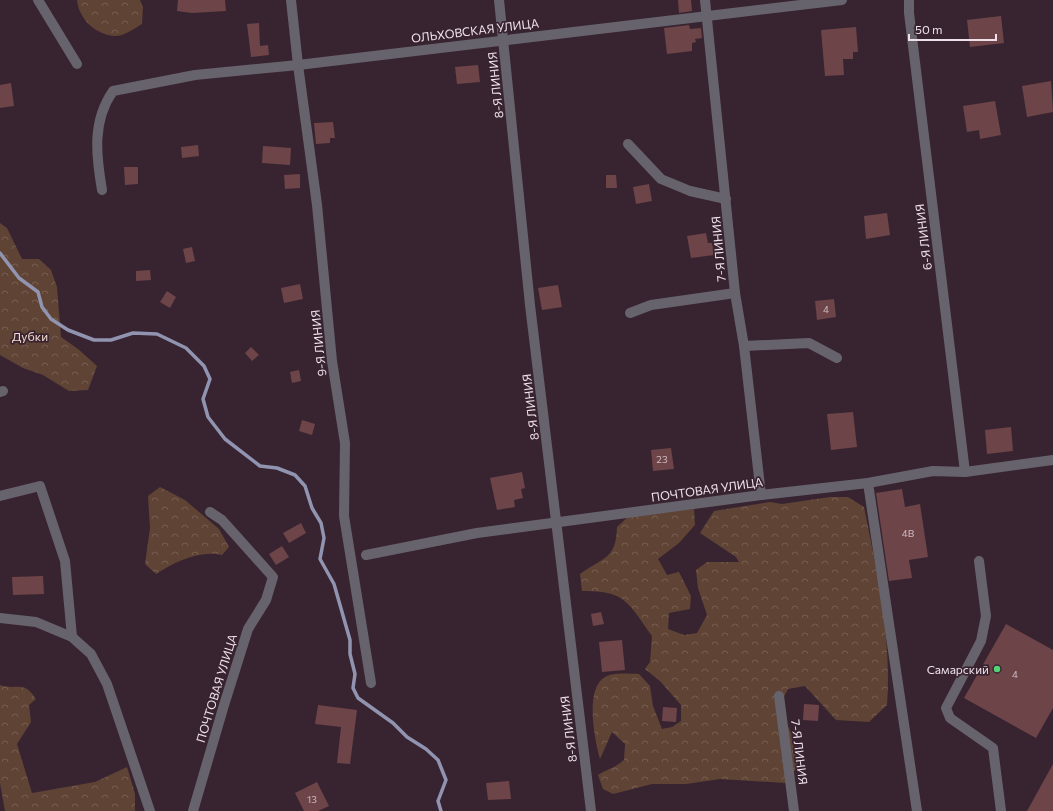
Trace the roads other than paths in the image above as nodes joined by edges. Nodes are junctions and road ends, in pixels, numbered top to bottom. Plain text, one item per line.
1 (38, 0) edge
2 (291, 0) edge
3 (499, 0) edge
4 (705, 0) edge
5 (842, 0) edge
6 (909, 0) edge
7 (707, 17) junction
8 (503, 40) junction
9 (77, 64) dead end
10 (298, 65) junction
11 (628, 144) dead end
12 (102, 190) dead end
13 (726, 199) junction
14 (735, 293) junction
15 (630, 313) dead end
16 (744, 346) junction
17 (837, 358) dead end
18 (1053, 460) edge
19 (964, 472) junction
20 (868, 483) junction
21 (761, 495) junction
22 (0, 496) edge
23 (210, 512) dead end
24 (557, 523) junction
25 (366, 555) dead end
26 (978, 560) dead end
27 (0, 618) edge
28 (72, 636) junction
29 (372, 683) dead end
30 (779, 696) dead end
31 (150, 811) edge
32 (193, 811) edge
33 (591, 811) edge
34 (794, 811) edge
35 (917, 811) edge
36 (1001, 811) edge

1 - 9 street
2 - 10 street, 9-Я ЛИНИЯ
3 - 8 street, 8-Я ЛИНИЯ
4 - 7 street, 7-Я ЛИНИЯ
5 - 7 street, ОЛЬХОВСКАЯ УЛИЦА
6 - 19 street, 6-Я ЛИНИЯ
7 - 8 street, ОЛЬХОВСКАЯ УЛИЦА
7 - 13 street, 7-Я ЛИНИЯ
8 - 10 street, ОЛЬХОВСКАЯ УЛИЦА
8 - 24 street, 8-Я ЛИНИЯ
10 - 12 street, ОЛЬХОВСКАЯ УЛИЦА
10 - 29 street, 9-Я ЛИНИЯ
11 - 13 street
13 - 14 street, 7-Я ЛИНИЯ
14 - 15 street
14 - 16 street, 7-Я ЛИНИЯ
16 - 17 street
16 - 21 street, 7-Я ЛИНИЯ
18 - 19 street, ПОЧТОВАЯ УЛИЦА
19 - 20 street, ПОЧТОВАЯ УЛИЦА
20 - 21 street, ПОЧТОВАЯ УЛИЦА
20 - 35 street
21 - 24 street, ПОЧТОВАЯ УЛИЦА
22 - 28 street
23 - 32 street, ПОЧТОВАЯ УЛИЦА
24 - 25 street, ПОЧТОВАЯ УЛИЦА
24 - 33 street, 8-Я ЛИНИЯ
26 - 36 street
27 - 28 street
28 - 31 street
30 - 34 street, 7-Я ЛИНИЯ

